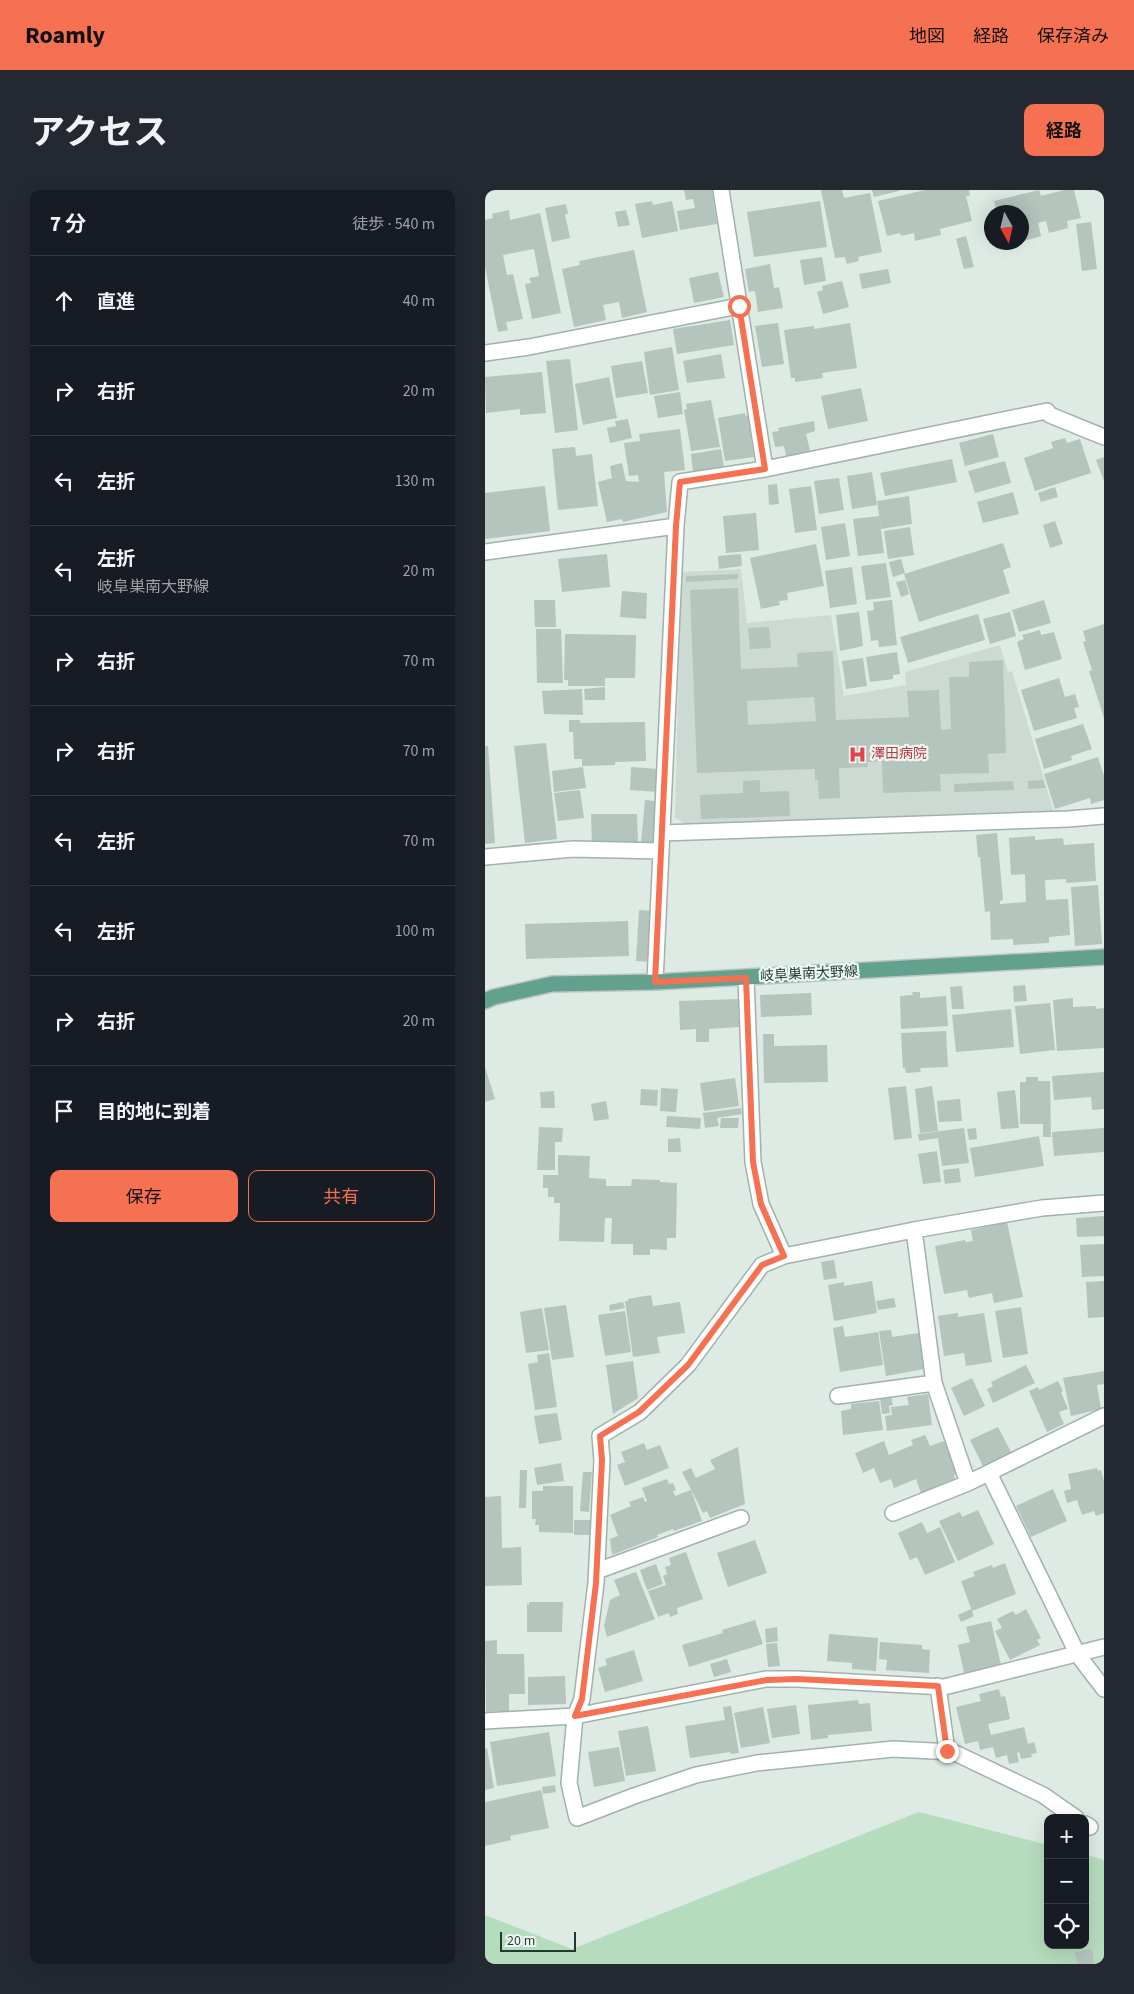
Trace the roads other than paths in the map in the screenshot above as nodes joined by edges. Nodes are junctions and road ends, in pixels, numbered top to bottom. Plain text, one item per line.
1 (721, 190) edge
2 (739, 306) junction
3 (485, 353) edge
4 (1104, 438) edge
5 (765, 469) junction
6 (676, 526) junction
7 (485, 552) edge
8 (1104, 816) edge
9 (661, 833) junction
10 (661, 851) junction
11 (485, 857) edge
12 (1104, 957) edge
13 (746, 978) junction
14 (655, 982) junction
15 (488, 997) edge
16 (1104, 1203) edge
17 (914, 1230) junction
18 (784, 1256) junction
19 (934, 1383) junction
20 (839, 1396) dead end
21 (1104, 1416) edge
22 (989, 1473) junction
23 (968, 1483) junction
24 (893, 1513) dead end
25 (741, 1518) dead end
26 (597, 1571) junction
27 (1104, 1647) edge
28 (1078, 1655) junction
29 (938, 1686) junction
30 (1104, 1690) edge
31 (575, 1716) junction
32 (485, 1720) edge
33 (947, 1751) junction
34 (1070, 1814) edge

1 - 2 street
2 - 3 street
2 - 5 street
4 - 5 street
5 - 6 street
6 - 7 street
6 - 9 street
8 - 9 street
9 - 10 street
10 - 11 street
10 - 14 street
12 - 13 main road, 岐阜巣南大野線
13 - 14 main road, 岐阜巣南大野線
13 - 18 street
14 - 15 main road, 岐阜巣南大野線
16 - 17 street
17 - 18 street
17 - 19 street
18 - 26 street
19 - 20 street
19 - 23 street
21 - 22 street
22 - 23 street
22 - 28 street
23 - 24 street
25 - 26 street
26 - 31 street
27 - 28 street
28 - 29 street
28 - 30 street
29 - 31 street
29 - 33 street
31 - 32 street
31 - 33 street
33 - 34 street

